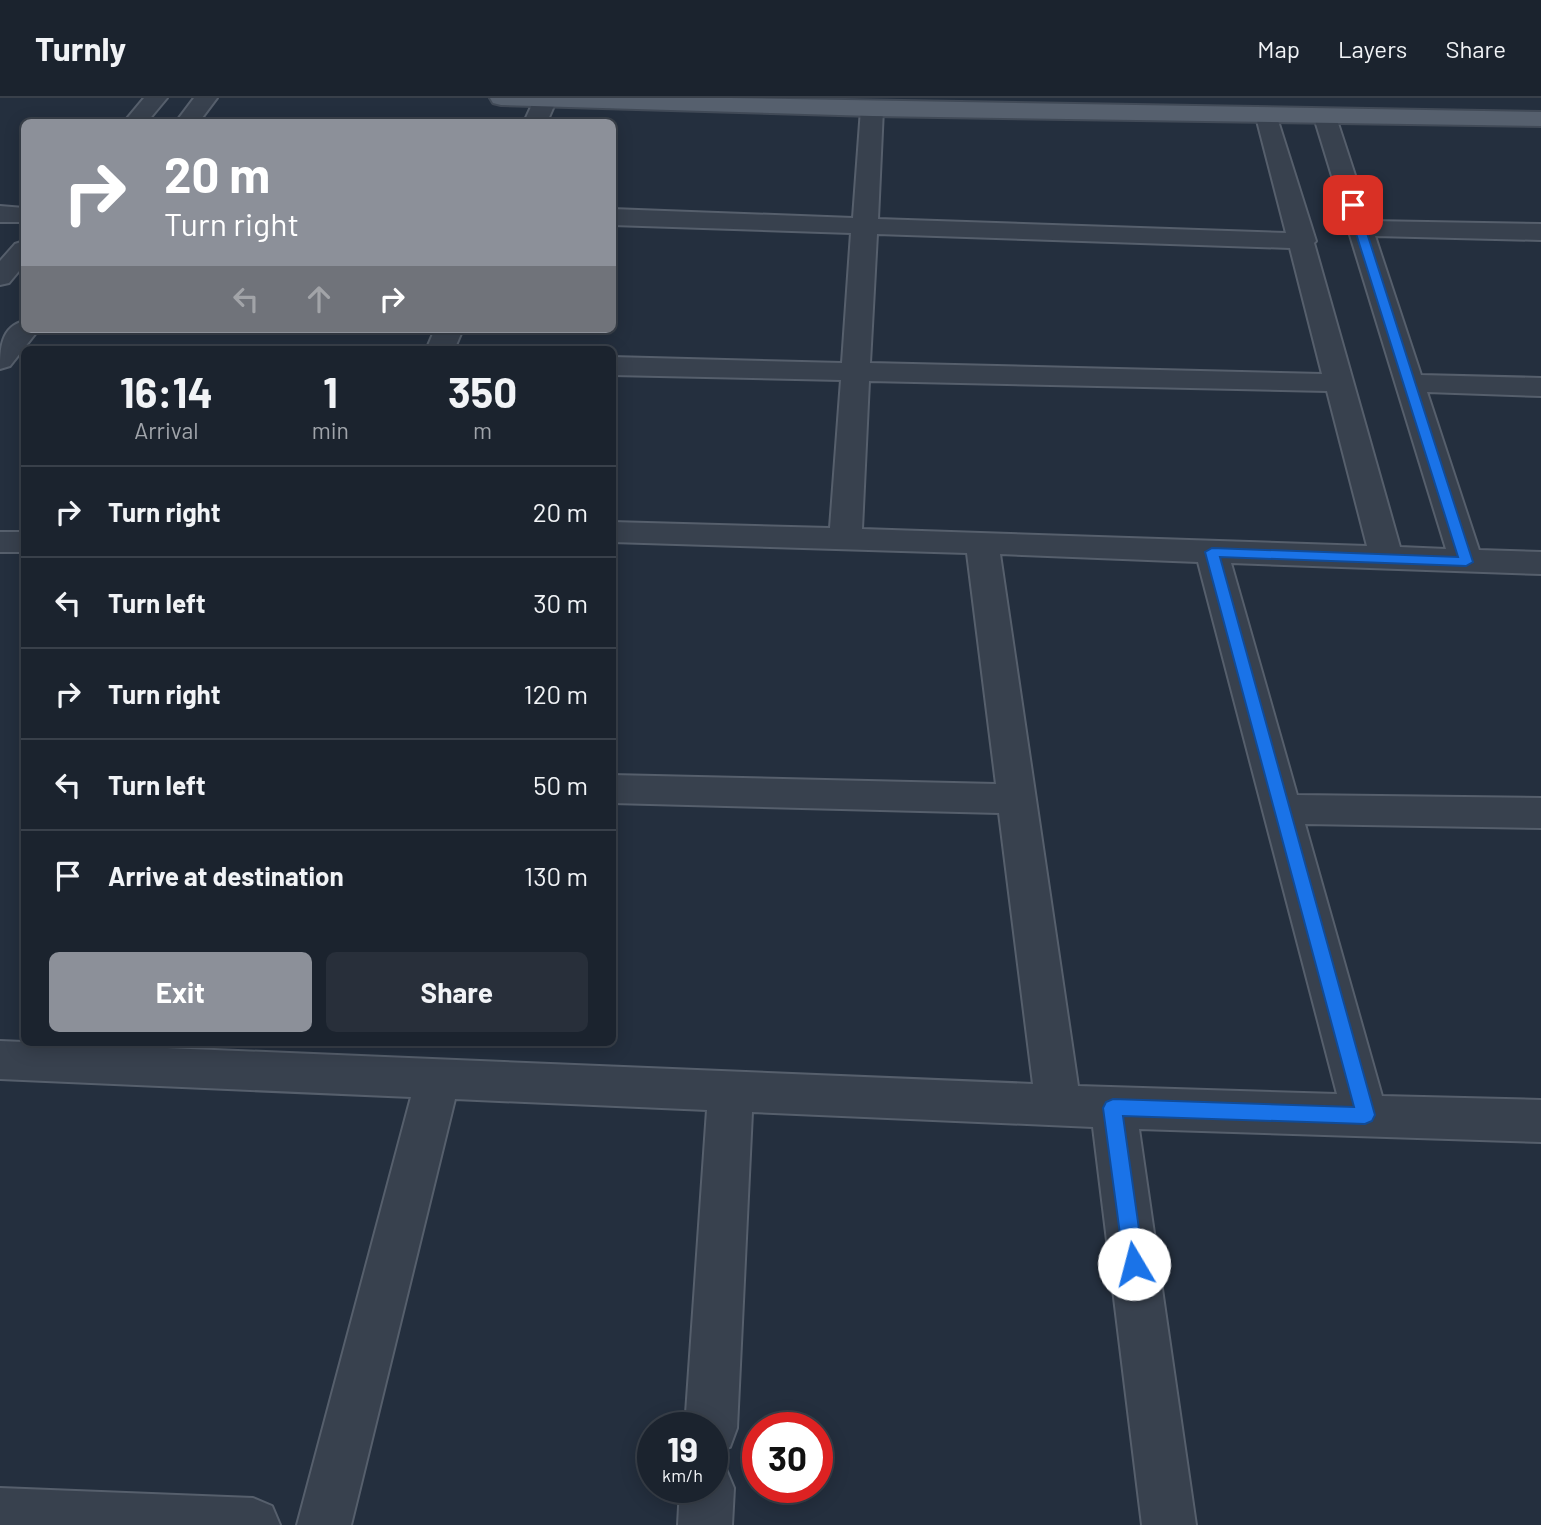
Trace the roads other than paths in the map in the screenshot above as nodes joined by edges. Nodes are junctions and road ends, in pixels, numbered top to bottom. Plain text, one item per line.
1 (156, 98) edge
2 (206, 98) edge
3 (502, 98) edge
4 (546, 99) edge
5 (872, 108) junction
6 (1266, 113) junction
7 (1324, 114) junction
8 (138, 119) edge
9 (189, 119) edge
10 (537, 119) edge
11 (1541, 119) edge
12 (0, 214) edge
13 (21, 215) edge
14 (616, 217) edge
15 (865, 226) junction
16 (1360, 228) junction
17 (1541, 232) edge
18 (1303, 241) junction
19 (21, 252) edge
20 (0, 276) edge
21 (22, 333) edge
22 (11, 354) edge
23 (616, 366) edge
24 (858, 371) junction
25 (1340, 383) junction
26 (1410, 383) junction
27 (1541, 387) edge
28 (616, 532) edge
29 (845, 538) junction
30 (0, 542) edge
31 (21, 542) edge
32 (982, 544) junction
33 (1212, 552) junction
34 (1387, 559) junction
35 (1466, 562) junction
36 (1541, 563) edge
37 (616, 789) edge
38 (1016, 799) junction
39 (1281, 809) junction
40 (1541, 813) edge
41 (134, 1054) edge
42 (0, 1060) edge
43 (438, 1079) junction
44 (731, 1091) junction
45 (1058, 1105) junction
46 (1113, 1108) junction
47 (1365, 1115) junction
48 (1541, 1121) edge
49 (712, 1412) edge
50 (706, 1503) edge
51 (0, 1515) edge
52 (253, 1525) edge
53 (324, 1525) edge
54 (705, 1525) edge
55 (1169, 1525) edge

1 - 8 street
2 - 9 street
3 - 4 main road
4 - 5 main road
4 - 10 street
5 - 6 main road
5 - 15 street
6 - 7 main road
6 - 18 street
7 - 11 main road
7 - 16 street
12 - 13 street
14 - 15 street
15 - 18 street
15 - 24 street
16 - 17 street
16 - 26 street
18 - 25 street
19 - 20 street
21 - 22 street
23 - 24 street
24 - 25 street
24 - 29 street
25 - 34 street
26 - 27 street
26 - 35 street
28 - 29 street
29 - 32 street
30 - 31 street
32 - 33 street
32 - 38 street
33 - 34 street
33 - 39 street
34 - 35 street
35 - 36 street
37 - 38 street
38 - 45 street
39 - 40 street
39 - 47 street
41 - 42 street
41 - 43 street
43 - 44 street
43 - 53 street
44 - 45 street
44 - 49 street
45 - 46 street
46 - 47 street
46 - 55 street
47 - 48 street
50 - 54 street
51 - 52 street

